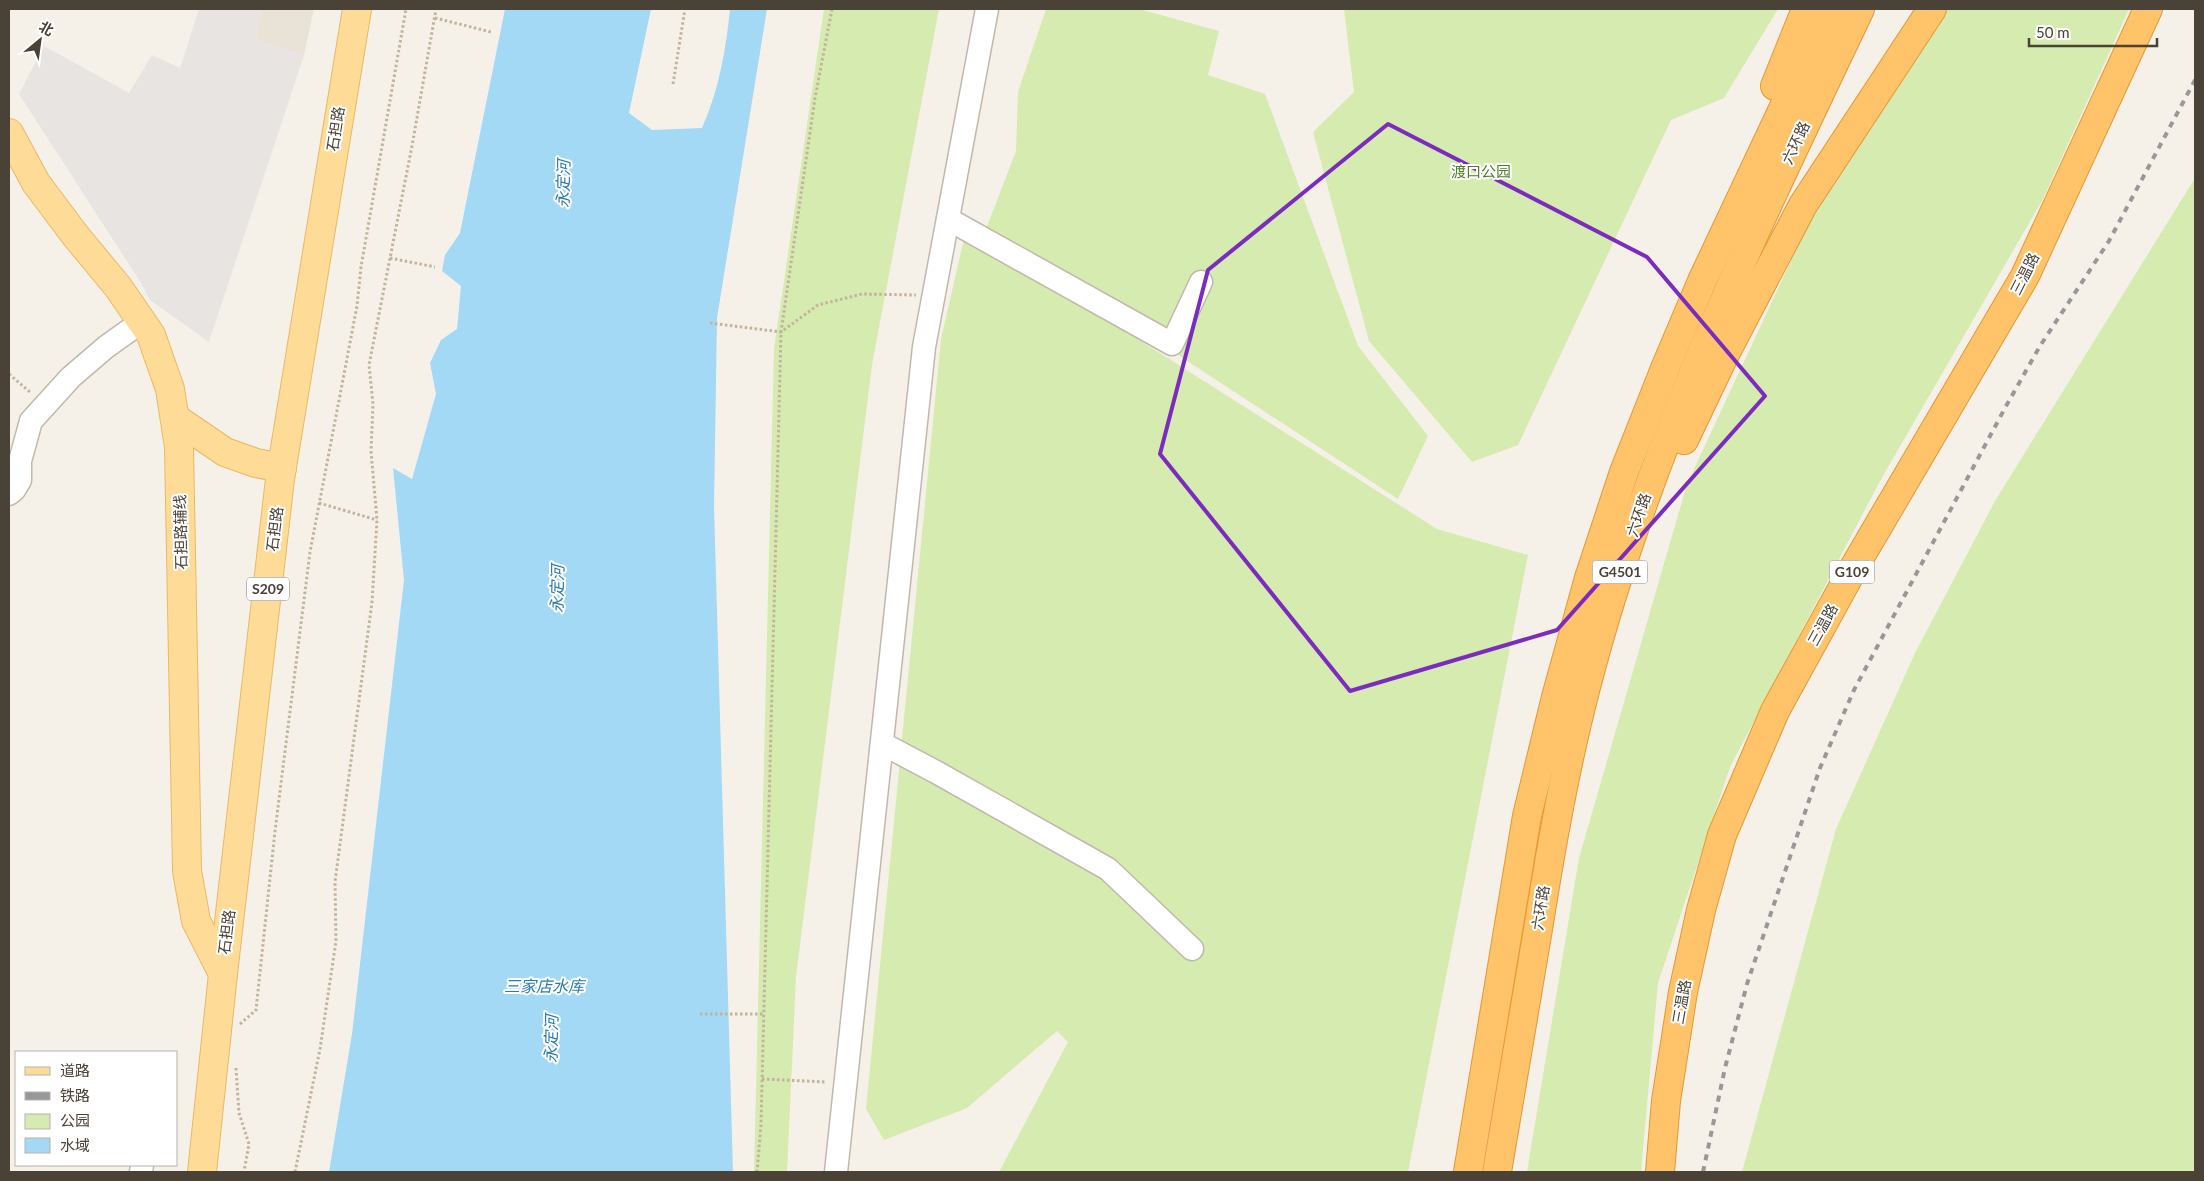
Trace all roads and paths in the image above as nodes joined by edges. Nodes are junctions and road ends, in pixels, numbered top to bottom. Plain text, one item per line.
1 (357, 9) edge
2 (406, 9) edge
3 (436, 9) edge
4 (685, 9) edge
5 (832, 9) edge
6 (987, 9) edge
7 (1806, 9) edge
8 (1830, 9) edge
9 (1860, 9) edge
10 (1932, 9) edge
11 (2148, 9) edge
12 (435, 18) junction
13 (491, 32) dead end
14 (673, 84) dead end
15 (9, 133) edge
16 (948, 219) junction
17 (390, 258) junction
18 (435, 267) dead end
19 (1702, 281) junction
20 (1201, 282) dead end
21 (934, 298) junction
22 (141, 322) junction
23 (710, 323) dead end
24 (781, 332) junction
25 (9, 374) edge
26 (47, 403) junction
27 (175, 418) junction
28 (282, 468) junction
29 (9, 494) edge
30 (319, 503) junction
31 (377, 520) junction
32 (1621, 569) junction
33 (883, 744) junction
34 (1192, 949) dead end
35 (222, 974) junction
36 (700, 1014) dead end
37 (763, 1014) junction
38 (217, 1024) junction
39 (235, 1061) dead end
40 (762, 1080) junction
41 (845, 1083) junction
42 (202, 1172) edge
43 (244, 1172) edge
44 (295, 1172) edge
45 (757, 1172) edge
46 (836, 1172) edge
47 (1468, 1172) edge
48 (1497, 1172) edge
49 (1660, 1172) edge

1 - 28 main road, 石担路 / S209
2 - 30 path
3 - 12 path
4 - 14 path
5 - 24 path
6 - 16 street
7 - 19 highway
8 - 19 highway, 六环路 / G4501
9 - 32 highway, 六环路 / G4501
10 - 32 highway
11 - 49 highway, 三温路 / G109
12 - 13 path
12 - 17 path
15 - 22 main road, 石担路辅线
16 - 20 street
16 - 21 street
17 - 18 path
17 - 31 path
19 - 47 highway, 六环路 / G4501
21 - 24 path
21 - 33 street
22 - 26 street
22 - 27 main road, 石担路辅线
23 - 24 path
24 - 37 path
25 - 26 path
26 - 29 street
27 - 28 main road
27 - 35 main road, 石担路辅线
28 - 35 main road, 石担路 / S209
30 - 31 path
30 - 38 path
31 - 44 path
32 - 48 highway, 六环路 / G4501
33 - 34 street
33 - 41 street
35 - 38 main road, 石担路 / S209
36 - 37 path
37 - 40 path
38 - 42 main road, 石担路 / S209
39 - 43 path
40 - 41 path
40 - 45 path
41 - 46 street

